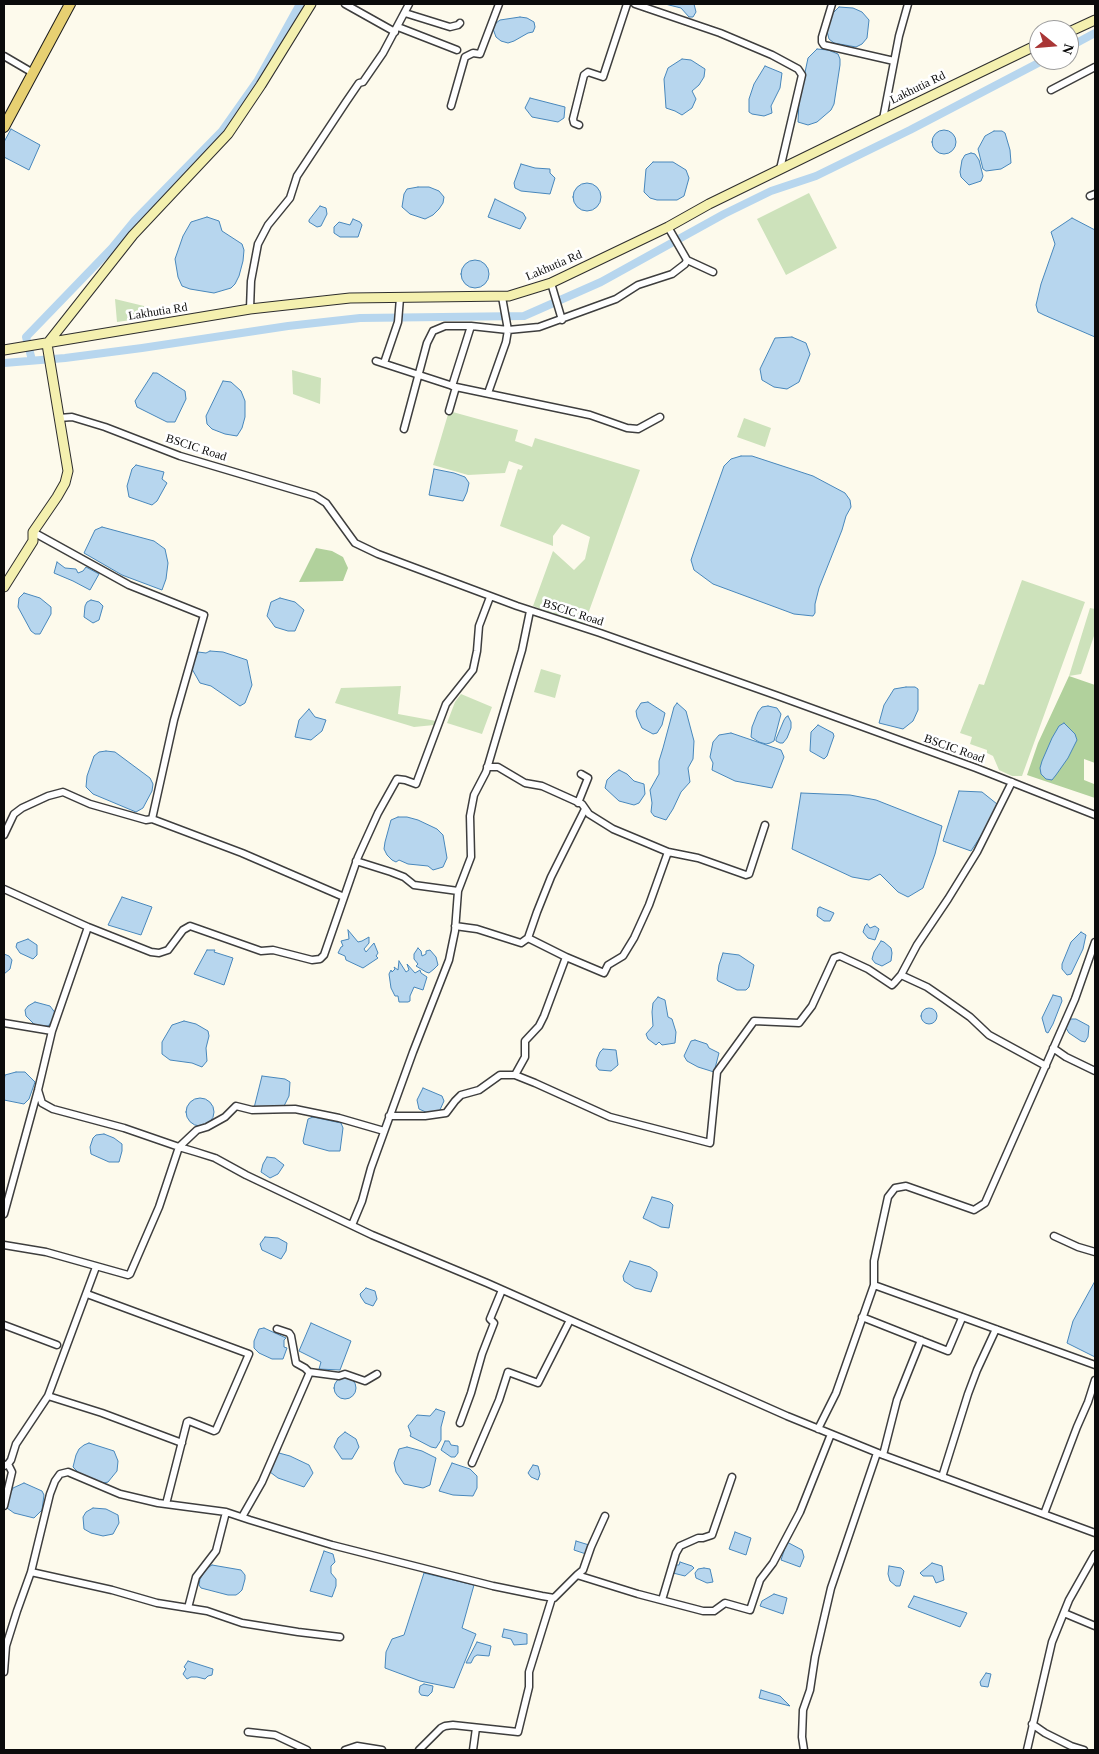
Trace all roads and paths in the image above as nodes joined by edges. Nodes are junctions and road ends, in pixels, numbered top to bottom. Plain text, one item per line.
1 (70, 4) edge
2 (311, 4) edge
3 (346, 4) edge
4 (407, 4) edge
5 (499, 4) edge
6 (627, 4) edge
7 (635, 4) edge
8 (832, 4) edge
9 (908, 4) edge
10 (405, 12) junction
11 (1095, 20) edge
12 (460, 23) dead end
13 (1079, 27) edge
14 (396, 29) junction
15 (1029, 49) edge
16 (457, 50) dead end
17 (4, 56) edge
18 (894, 61) junction
19 (1095, 67) edge
20 (32, 73) junction
21 (1051, 90) dead end
22 (451, 106) dead end
23 (883, 119) junction
24 (579, 126) dead end
25 (4, 127) edge
26 (780, 169) junction
27 (668, 227) junction
28 (687, 260) junction
29 (713, 272) dead end
30 (551, 283) junction
31 (502, 297) junction
32 (400, 298) junction
33 (250, 309) junction
34 (562, 320) junction
35 (471, 326) junction
36 (508, 330) junction
37 (47, 347) junction
38 (4, 350) edge
39 (376, 361) dead end
40 (384, 363) junction
41 (418, 375) junction
42 (454, 386) junction
43 (488, 393) junction
44 (449, 411) dead end
45 (660, 417) dead end
46 (59, 418) junction
47 (404, 429) dead end
48 (33, 532) junction
49 (4, 587) edge
50 (490, 597) junction
51 (530, 611) junction
52 (488, 767) junction
53 (581, 774) dead end
54 (1012, 782) junction
55 (578, 802) junction
56 (585, 809) junction
57 (1095, 815) edge
58 (152, 819) junction
59 (765, 825) dead end
60 (4, 834) edge
61 (668, 852) junction
62 (356, 861) junction
63 (4, 889) edge
64 (458, 891) junction
65 (344, 897) junction
66 (456, 926) junction
67 (88, 927) junction
68 (528, 938) junction
69 (1095, 942) edge
70 (566, 957) junction
71 (901, 975) junction
72 (4, 1023) edge
73 (52, 1031) junction
74 (1053, 1048) junction
75 (1046, 1066) junction
76 (1095, 1070) edge
77 (515, 1075) junction
78 (38, 1090) junction
79 (389, 1116) junction
80 (384, 1131) junction
81 (179, 1147) junction
82 (4, 1214) edge
83 (352, 1225) junction
84 (1054, 1236) dead end
85 (4, 1245) edge
86 (1095, 1252) edge
87 (96, 1267) junction
88 (874, 1286) junction
89 (502, 1290) junction
90 (86, 1294) junction
91 (862, 1317) junction
92 (962, 1318) junction
93 (570, 1320) junction
94 (4, 1324) edge
95 (277, 1329) dead end
96 (996, 1329) junction
97 (921, 1340) junction
98 (57, 1345) dead end
99 (1095, 1365) edge
100 (309, 1372) junction
101 (378, 1374) dead end
102 (1095, 1380) edge
103 (48, 1396) junction
104 (460, 1423) dead end
105 (818, 1429) junction
106 (832, 1434) junction
107 (182, 1443) junction
108 (880, 1454) junction
109 (472, 1463) dead end
110 (6, 1465) edge
111 (732, 1477) dead end
112 (942, 1477) junction
113 (166, 1504) junction
114 (4, 1506) edge
115 (226, 1512) junction
116 (1044, 1514) junction
117 (605, 1516) dead end
118 (242, 1518) junction
119 (1095, 1533) edge
120 (1095, 1554) edge
121 (31, 1572) junction
122 (577, 1575) junction
123 (552, 1598) junction
124 (662, 1600) junction
125 (188, 1608) junction
126 (1064, 1613) junction
127 (1095, 1626) edge
128 (340, 1636) dead end
129 (4, 1672) edge
130 (1032, 1724) junction
131 (476, 1728) junction
132 (248, 1732) dead end
133 (307, 1750) edge
134 (345, 1750) edge
135 (382, 1750) edge
136 (419, 1750) edge
137 (473, 1750) edge
138 (804, 1750) edge
139 (1027, 1750) edge
140 (1084, 1750) edge

1 - 20 main road
2 - 37 street
3 - 14 street
4 - 10 street
5 - 22 street
6 - 24 street
7 - 26 street
8 - 18 street
9 - 18 street
10 - 12 street
10 - 14 street
11 - 13 street
14 - 16 street
14 - 33 street
15 - 23 street, Lakhutia Rd
17 - 20 street
18 - 23 street
19 - 21 street
20 - 25 main road
23 - 26 street, Lakhutia Rd
26 - 27 street, Lakhutia Rd
27 - 28 street
27 - 30 street, Lakhutia Rd
28 - 29 street
28 - 34 street
30 - 31 street, Lakhutia Rd
30 - 34 street
31 - 32 street, Lakhutia Rd
31 - 36 street
32 - 33 street, Lakhutia Rd
32 - 40 street
33 - 37 street, Lakhutia Rd
34 - 36 street
35 - 36 street
35 - 41 street
35 - 42 street
36 - 43 street
37 - 38 street, Lakhutia Rd
37 - 46 street
39 - 40 street
40 - 41 street
41 - 42 street
41 - 47 street
42 - 43 street
42 - 44 street
43 - 45 street
46 - 48 street
46 - 50 street, BSCIC Road
48 - 49 street
48 - 58 street
50 - 51 street, BSCIC Road
50 - 62 street
51 - 52 street
51 - 54 street, BSCIC Road
52 - 55 street
52 - 64 street
53 - 55 street
54 - 57 street, BSCIC Road
54 - 71 street
55 - 56 street
56 - 61 street
56 - 68 street
58 - 60 street
58 - 65 street
59 - 61 street
61 - 70 street
62 - 64 street
62 - 65 street
63 - 67 street
64 - 66 street
65 - 67 street
66 - 68 street
66 - 79 street
67 - 73 street
68 - 70 street
69 - 74 street
70 - 77 street
71 - 75 street
71 - 77 street
72 - 73 street
73 - 78 street
74 - 75 street
74 - 76 street
75 - 88 street
77 - 79 street
78 - 81 street
78 - 82 street
79 - 80 street
80 - 81 street
80 - 83 street
81 - 83 street
81 - 87 street
83 - 89 street
84 - 86 street
85 - 87 street
87 - 90 street
88 - 91 street
88 - 92 street
89 - 93 street
89 - 104 street
90 - 103 street
90 - 107 street
91 - 97 street
91 - 105 street
92 - 96 street
92 - 97 street
93 - 105 street
93 - 109 street
94 - 98 street
95 - 100 street
96 - 99 street
96 - 112 street
97 - 108 street
100 - 101 street
100 - 118 street
102 - 116 street
103 - 107 street
103 - 110 street
105 - 106 street
106 - 108 street
106 - 124 street
107 - 113 street
108 - 112 street
108 - 138 street
110 - 114 street
111 - 124 street
112 - 116 street
113 - 115 street
113 - 121 street
115 - 118 street
115 - 125 street
116 - 119 street
117 - 122 street
118 - 123 street
120 - 126 street
121 - 125 street
121 - 129 street
122 - 123 street
122 - 124 street
123 - 131 street
125 - 128 street
126 - 127 street
126 - 130 street
130 - 139 street
130 - 140 street
131 - 136 street
131 - 137 street
132 - 133 street
134 - 135 street

